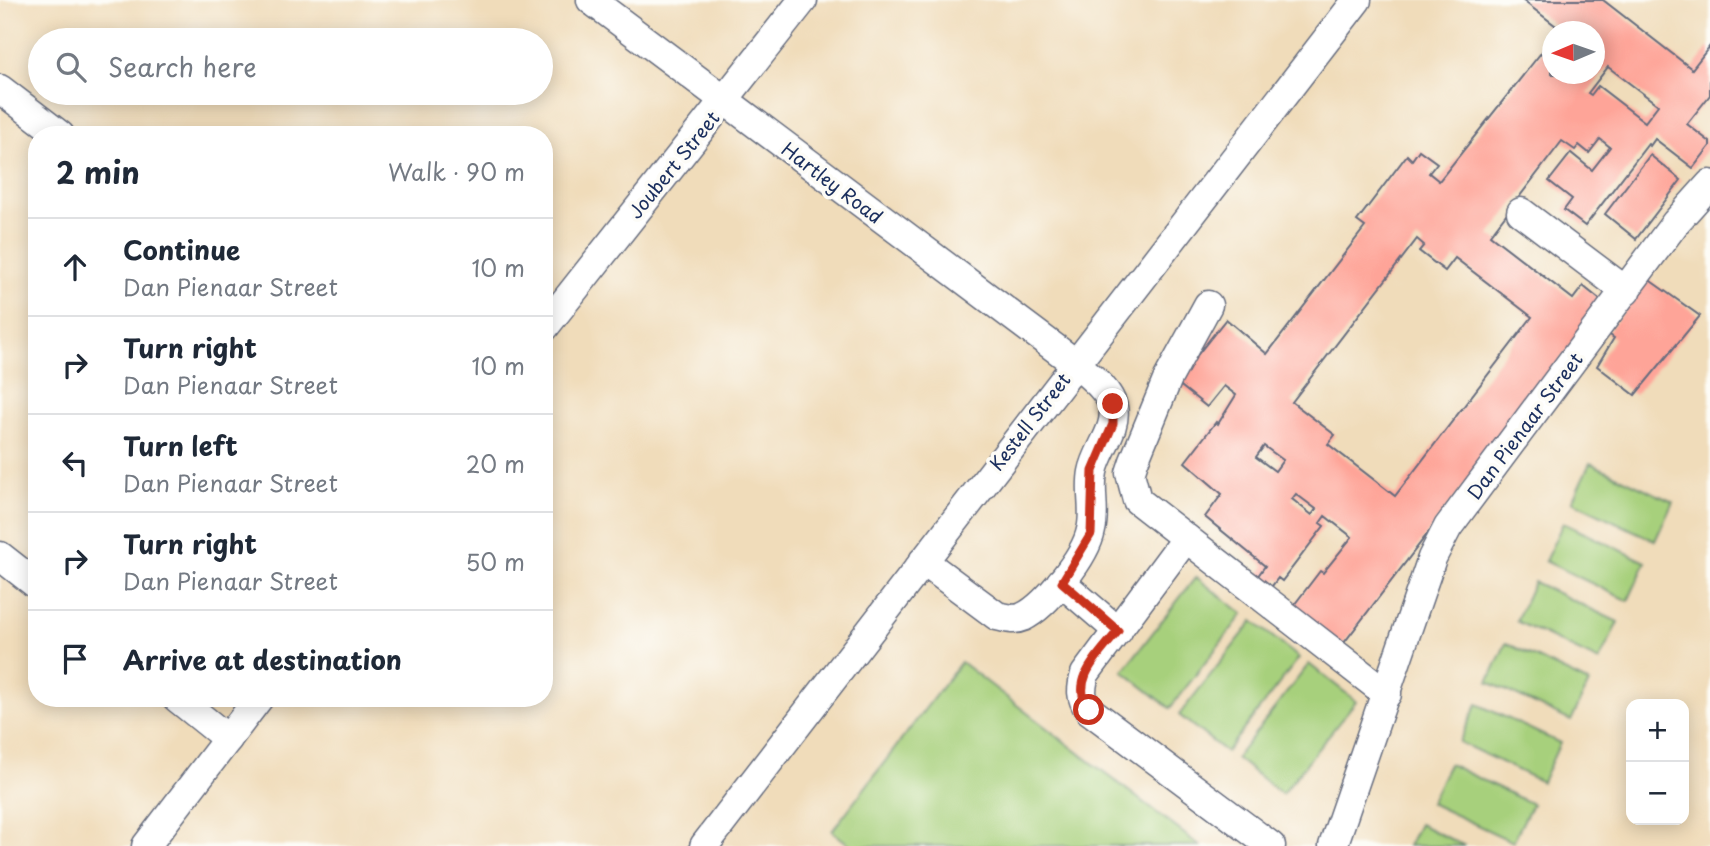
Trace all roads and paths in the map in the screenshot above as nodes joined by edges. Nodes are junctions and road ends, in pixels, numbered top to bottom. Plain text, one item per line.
1 (591, 0) edge
2 (803, 0) edge
3 (1357, 0) edge
4 (0, 89) edge
5 (724, 103) junction
6 (48, 126) edge
7 (1710, 184) edge
8 (1521, 212) dead end
9 (1626, 291) junction
10 (1208, 305) dead end
11 (553, 317) edge
12 (1075, 363) junction
13 (1186, 538) junction
14 (0, 556) edge
15 (923, 561) junction
16 (28, 578) edge
17 (1062, 582) junction
18 (1118, 631) junction
19 (1387, 694) junction
20 (188, 707) edge
21 (252, 707) edge
22 (228, 739) junction
23 (146, 846) edge
24 (704, 846) edge
25 (1271, 846) edge
26 (1333, 846) edge

1 - 5 street, Hartley Road
2 - 5 street, Joubert Street
3 - 12 street, Kestell Street
4 - 6 street
5 - 11 street, Joubert Street
5 - 12 street, Hartley Road
7 - 9 street, Dan Pienaar Street
8 - 9 street
9 - 19 street, Dan Pienaar Street
10 - 13 street
12 - 15 street, Kestell Street
12 - 17 street
13 - 18 street
13 - 19 street
14 - 16 street
15 - 17 street
15 - 24 street, Kestell Street
17 - 18 street
18 - 25 street
19 - 26 street, Dan Pienaar Street
20 - 22 street
21 - 22 street
22 - 23 street

